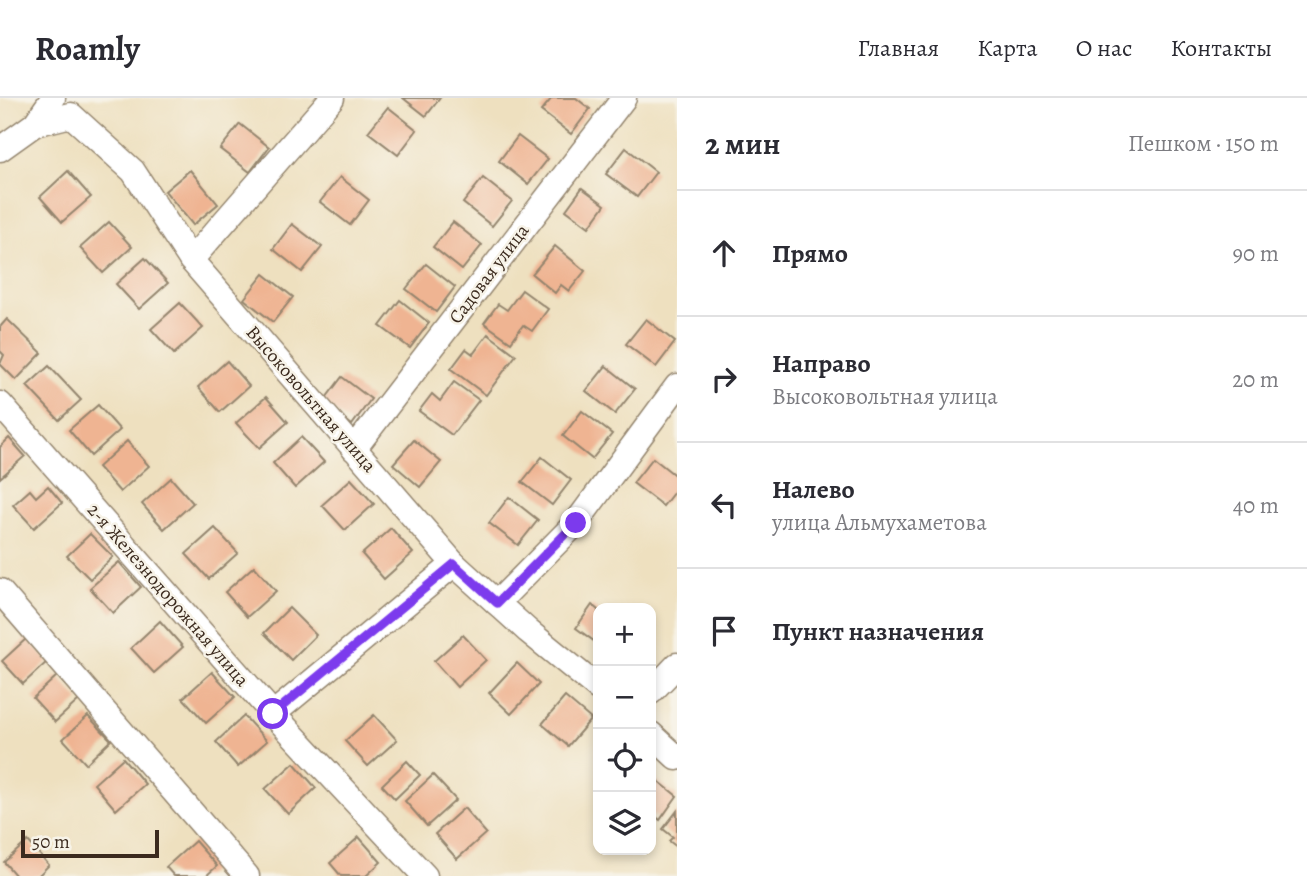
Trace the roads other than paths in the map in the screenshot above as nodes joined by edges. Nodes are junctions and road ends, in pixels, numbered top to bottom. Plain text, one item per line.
1 (53, 98) edge
2 (332, 98) edge
3 (624, 98) edge
4 (35, 124) junction
5 (0, 149) edge
6 (191, 261) junction
7 (677, 386) edge
8 (0, 404) edge
9 (355, 449) junction
10 (454, 564) junction
11 (0, 591) edge
12 (497, 603) junction
13 (677, 665) edge
14 (593, 684) edge
15 (656, 687) edge
16 (273, 714) junction
17 (656, 739) edge
18 (677, 758) edge
19 (247, 876) edge
20 (425, 876) edge

1 - 4 street
2 - 6 street
3 - 9 street, Садовая улица
4 - 5 street
4 - 6 street, Высоковольтная улица
6 - 9 street, Высоковольтная улица
7 - 12 street
8 - 16 street, 2-я Железнодорожная улица
9 - 10 street, Высоковольтная улица
10 - 12 street, Высоковольтная улица
10 - 16 street
11 - 19 street
12 - 14 street, Высоковольтная улица
13 - 15 street
16 - 20 street, 2-я Железнодорожная улица
17 - 18 street

